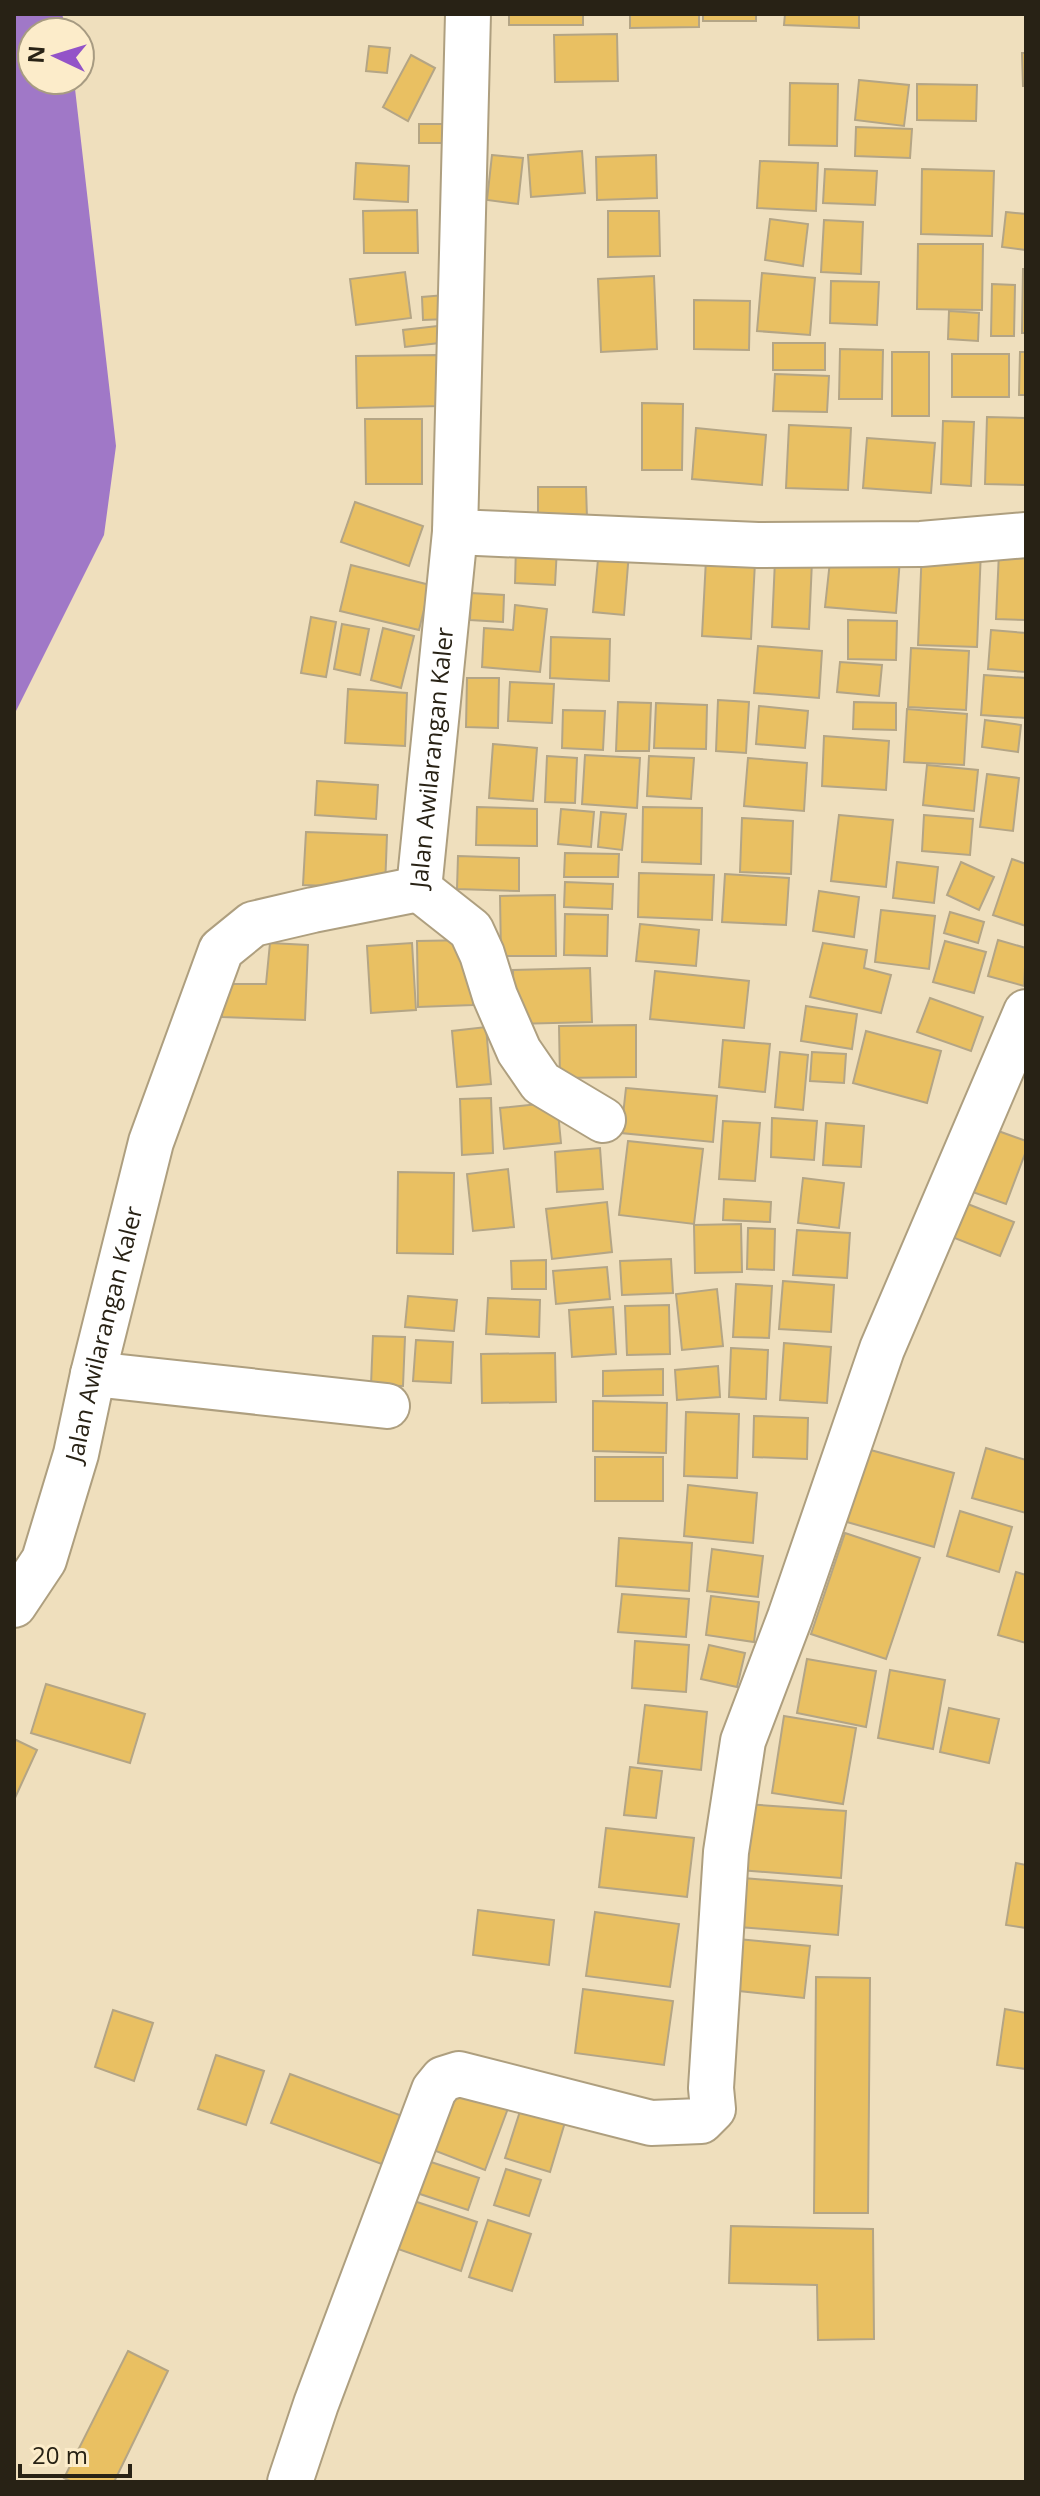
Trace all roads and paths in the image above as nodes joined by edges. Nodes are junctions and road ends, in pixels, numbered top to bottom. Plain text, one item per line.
1 (468, 14) edge
2 (455, 532) junction
3 (1026, 535) edge
4 (419, 889) junction
5 (1026, 1012) edge
6 (603, 1120) dead end
7 (93, 1374) junction
8 (387, 1406) dead end
9 (14, 1605) edge
10 (290, 2482) edge

1 - 2 street, Jalan Awilarangan Kaler
2 - 3 street
2 - 4 street, Jalan Awilarangan Kaler
4 - 6 street
4 - 7 street, Jalan Awilarangan Kaler
5 - 10 street
7 - 8 street
7 - 9 street, Jalan Awilarangan Kaler

